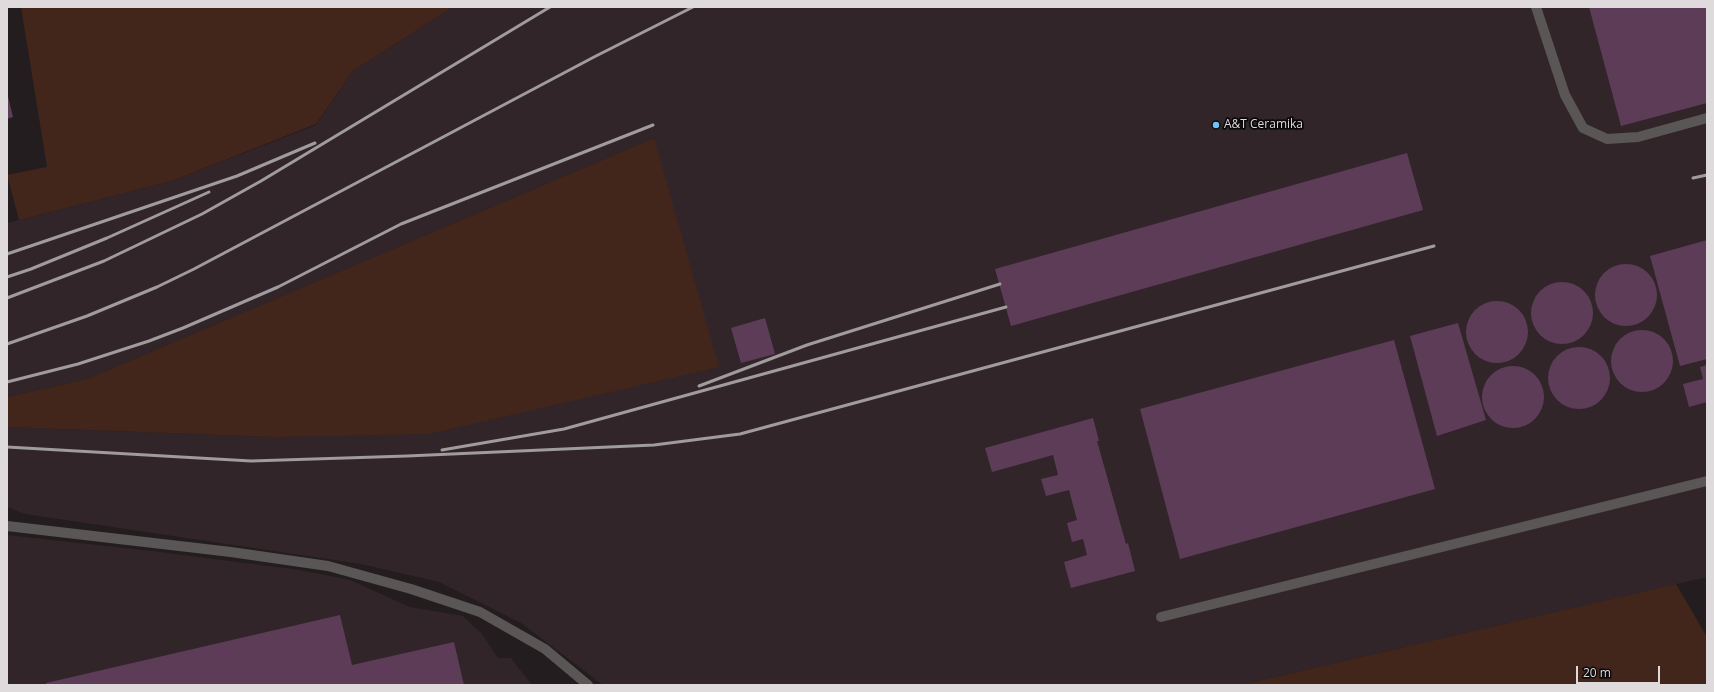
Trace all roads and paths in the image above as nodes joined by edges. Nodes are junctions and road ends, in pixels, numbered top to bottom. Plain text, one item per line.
1 (1536, 7) edge
2 (1707, 118) edge
3 (1707, 481) edge
4 (7, 526) edge
5 (1161, 617) dead end
6 (588, 685) edge

1 - 2 street
3 - 5 street
4 - 6 street

